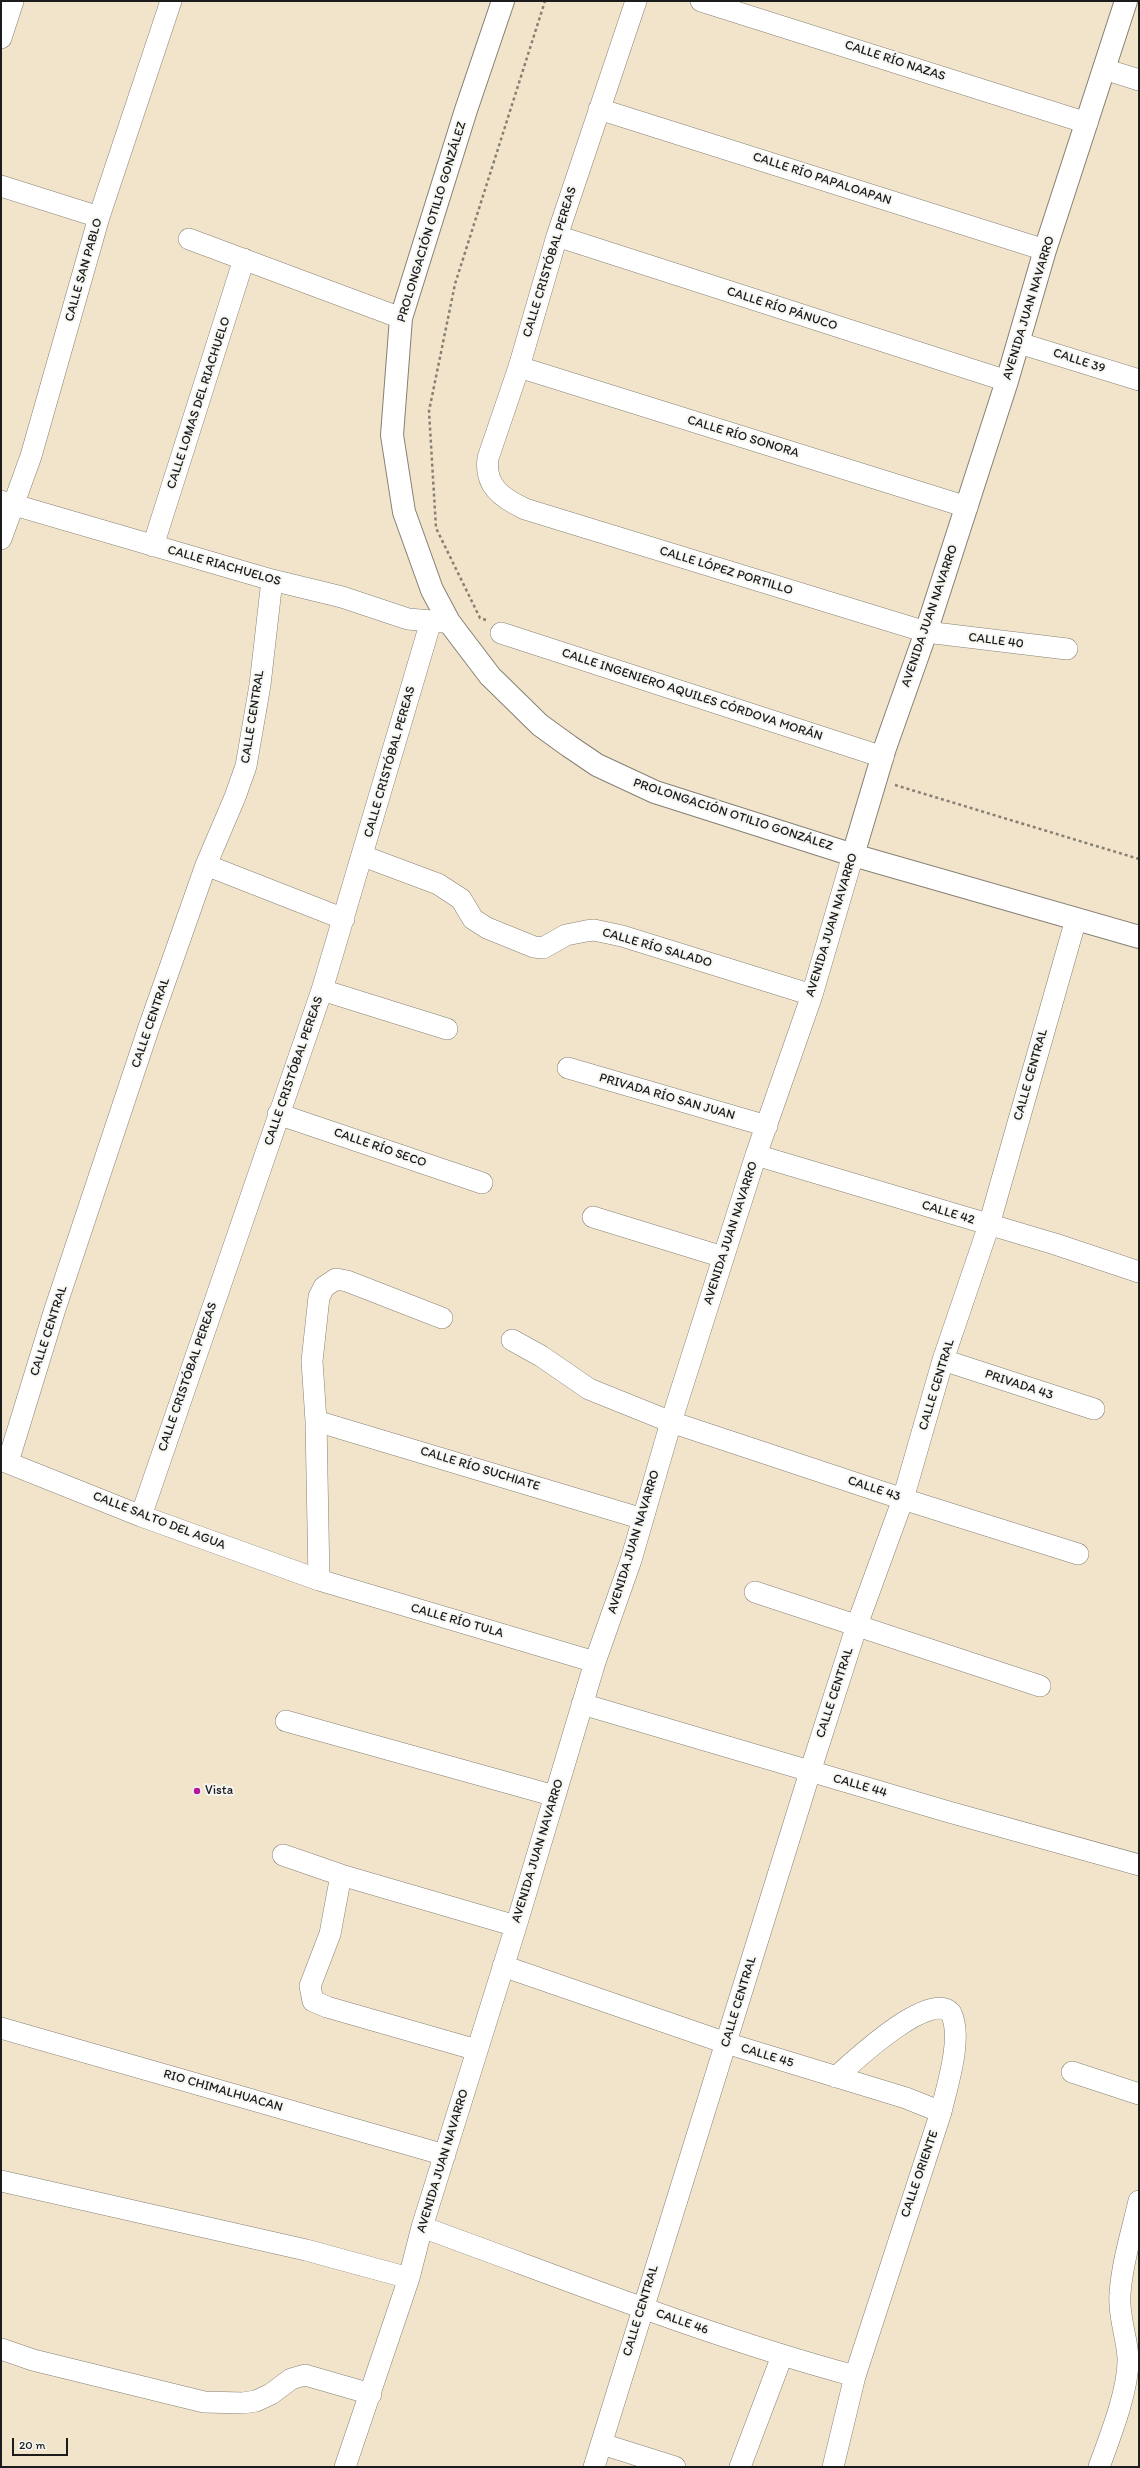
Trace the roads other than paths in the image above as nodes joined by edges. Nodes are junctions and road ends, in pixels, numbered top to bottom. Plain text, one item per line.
1 (12, 1) edge
2 (171, 1) edge
3 (503, 1) edge
4 (636, 1) edge
5 (701, 1) edge
6 (1126, 1) edge
7 (1, 38) edge
8 (1104, 70) junction
9 (1139, 80) edge
10 (598, 109) junction
11 (1087, 123) junction
12 (1, 186) edge
13 (98, 217) junction
14 (557, 236) junction
15 (189, 239) dead end
16 (1045, 250) junction
17 (244, 260) junction
18 (401, 318) junction
19 (1019, 342) junction
20 (519, 367) junction
21 (1139, 380) edge
22 (1007, 382) junction
23 (7, 503) edge
24 (967, 507) junction
25 (525, 509) joint
26 (1, 539) edge
27 (153, 546) junction
28 (272, 580) junction
29 (440, 621) junction
30 (926, 632) junction
31 (500, 633) dead end
32 (1067, 649) dead end
33 (883, 758) junction
34 (853, 855) junction
35 (363, 856) junction
36 (206, 864) junction
37 (344, 918) junction
38 (1076, 918) junction
39 (1139, 936) edge
40 (322, 990) junction
41 (812, 995) junction
42 (448, 1029) dead end
43 (568, 1068) dead end
44 (278, 1114) junction
45 (767, 1126) junction
46 (756, 1155) junction
47 (482, 1183) dead end
48 (593, 1217) dead end
49 (989, 1225) junction
50 (723, 1257) junction
51 (1139, 1272) edge
52 (442, 1318) dead end
53 (512, 1340) dead end
54 (943, 1360) junction
55 (1094, 1409) dead end
56 (316, 1421) junction
57 (671, 1422) junction
58 (4, 1461) edge
59 (903, 1499) junction
60 (141, 1516) junction
61 (643, 1519) junction
62 (1078, 1554) dead end
63 (318, 1580) junction
64 (755, 1592) dead end
65 (857, 1625) junction
66 (594, 1662) junction
67 (1040, 1686) dead end
68 (582, 1704) junction
69 (286, 1721) dead end
70 (810, 1772) junction
71 (555, 1796) junction
72 (283, 1855) dead end
73 (1137, 1859) edge
74 (341, 1875) junction
75 (516, 1926) junction
76 (503, 1966) junction
77 (1, 2028) edge
78 (726, 2043) junction
79 (477, 2050) junction
80 (1072, 2072) dead end
81 (836, 2077) junction
82 (1139, 2094) edge
83 (941, 2112) junction
84 (445, 2155) junction
85 (1, 2181) edge
86 (1139, 2201) edge
87 (422, 2227) junction
88 (409, 2278) junction
89 (641, 2308) junction
90 (1, 2349) edge
91 (782, 2356) junction
92 (855, 2376) junction
93 (371, 2394) junction
94 (602, 2444) junction
95 (345, 2467) edge
96 (594, 2467) edge
97 (675, 2467) edge
98 (740, 2467) edge
99 (833, 2467) edge
100 (1099, 2467) edge

1 - 7 street
2 - 13 street, CALLE SAN PABLO
3 - 18 main road, PROLONGACIÓN OTILIO GONZÁLEZ
4 - 10 street, CALLE CRISTÓBAL PEREAS
5 - 11 street, CALLE RÍO NAZAS
6 - 8 main road, AVENIDA JUAN NAVARRO
8 - 9 street
8 - 11 main road, AVENIDA JUAN NAVARRO
10 - 14 street, CALLE CRISTÓBAL PEREAS
10 - 16 street, CALLE RÍO PAPALOAPAN
11 - 16 main road, AVENIDA JUAN NAVARRO
12 - 13 street
13 - 23 street, CALLE SAN PABLO
14 - 20 street, CALLE CRISTÓBAL PEREAS
14 - 22 street, CALLE RÍO PÁNUCO
15 - 17 street
16 - 19 main road, AVENIDA JUAN NAVARRO
17 - 18 street
17 - 27 street, CALLE LOMAS DEL RIACHUELO
18 - 29 main road, PROLONGACIÓN OTILIO GONZÁLEZ
19 - 21 street, CALLE 39
19 - 22 main road, AVENIDA JUAN NAVARRO
20 - 24 street, CALLE RÍO SONORA
20 - 25 street, CALLE CRISTÓBAL PEREAS
22 - 24 main road, AVENIDA JUAN NAVARRO
23 - 26 street, CALLE SAN PABLO
23 - 27 street, CALLE RIACHUELOS
24 - 30 main road, AVENIDA JUAN NAVARRO
25 - 30 street, CALLE LÓPEZ PORTILLO
27 - 28 street, CALLE RIACHUELOS
28 - 29 street, CALLE RIACHUELOS
28 - 36 street, CALLE CENTRAL
29 - 34 main road, PROLONGACIÓN OTILIO GONZÁLEZ
29 - 35 street, CALLE CRISTÓBAL PEREAS
30 - 32 street, CALLE 40
30 - 33 main road, AVENIDA JUAN NAVARRO
31 - 33 street, CALLE INGENIERO AQUILES CÓRDOVA MORÁN
33 - 34 main road, AVENIDA JUAN NAVARRO
34 - 38 main road, PROLONGACIÓN OTILIO GONZÁLEZ
34 - 41 street, AVENIDA JUAN NAVARRO
35 - 37 street, CALLE CRISTÓBAL PEREAS
35 - 41 street, CALLE RÍO SALADO
36 - 37 street
36 - 58 street, CALLE CENTRAL
37 - 40 street, CALLE CRISTÓBAL PEREAS
38 - 39 main road, PROLONGACIÓN OTILIO GONZÁLEZ
38 - 49 street, CALLE CENTRAL
40 - 42 street
40 - 44 street, CALLE CRISTÓBAL PEREAS
41 - 45 street, AVENIDA JUAN NAVARRO
43 - 45 street, PRIVADA RÍO SAN JUAN
44 - 47 street, CALLE RÍO SECO
44 - 60 street, CALLE CRISTÓBAL PEREAS
45 - 46 street, AVENIDA JUAN NAVARRO
46 - 49 street, CALLE 42
46 - 50 street, AVENIDA JUAN NAVARRO
48 - 50 street
49 - 51 street, CALLE 42
49 - 54 street, CALLE CENTRAL
50 - 57 street, AVENIDA JUAN NAVARRO
52 - 56 street
53 - 57 street, CALLE 43
54 - 55 street, PRIVADA 43
54 - 59 street, CALLE CENTRAL
56 - 61 street, CALLE RÍO SUCHIATE
56 - 63 street
57 - 59 street, CALLE 43
57 - 61 street, AVENIDA JUAN NAVARRO
58 - 60 street, CALLE SALTO DEL AGUA
59 - 62 street, CALLE 43
59 - 65 street, CALLE CENTRAL
60 - 63 street, CALLE SALTO DEL AGUA
61 - 66 street, AVENIDA JUAN NAVARRO
63 - 66 street, CALLE RÍO TULA
64 - 65 street
65 - 67 street
65 - 70 street, CALLE CENTRAL
66 - 68 street, AVENIDA JUAN NAVARRO
68 - 70 street, CALLE 44
68 - 71 street, AVENIDA JUAN NAVARRO
69 - 71 street
70 - 73 street, CALLE 44
70 - 78 street, CALLE CENTRAL
71 - 75 street, AVENIDA JUAN NAVARRO
72 - 74 street
74 - 75 street
74 - 79 street
75 - 76 street, AVENIDA JUAN NAVARRO
76 - 78 street, CALLE 45
76 - 79 street, AVENIDA JUAN NAVARRO
77 - 84 street, RIO CHIMALHUACAN
78 - 81 street, CALLE 45
78 - 89 street, CALLE CENTRAL
79 - 84 street, AVENIDA JUAN NAVARRO
80 - 82 street
81 - 83 street, CALLE 45
81 - 83 street, CALLE ORIENTE
83 - 92 street, CALLE ORIENTE
84 - 87 street, AVENIDA JUAN NAVARRO
85 - 88 street
86 - 100 street
87 - 88 street, AVENIDA JUAN NAVARRO
87 - 89 street, CALLE 46
88 - 93 street, AVENIDA JUAN NAVARRO
89 - 91 street, CALLE 46
89 - 94 street, CALLE CENTRAL
90 - 93 street
91 - 92 street, CALLE 46
91 - 98 street
92 - 99 street, CALLE ORIENTE
93 - 95 street, AVENIDA JUAN NAVARRO
94 - 96 street, CALLE CENTRAL
94 - 97 street

